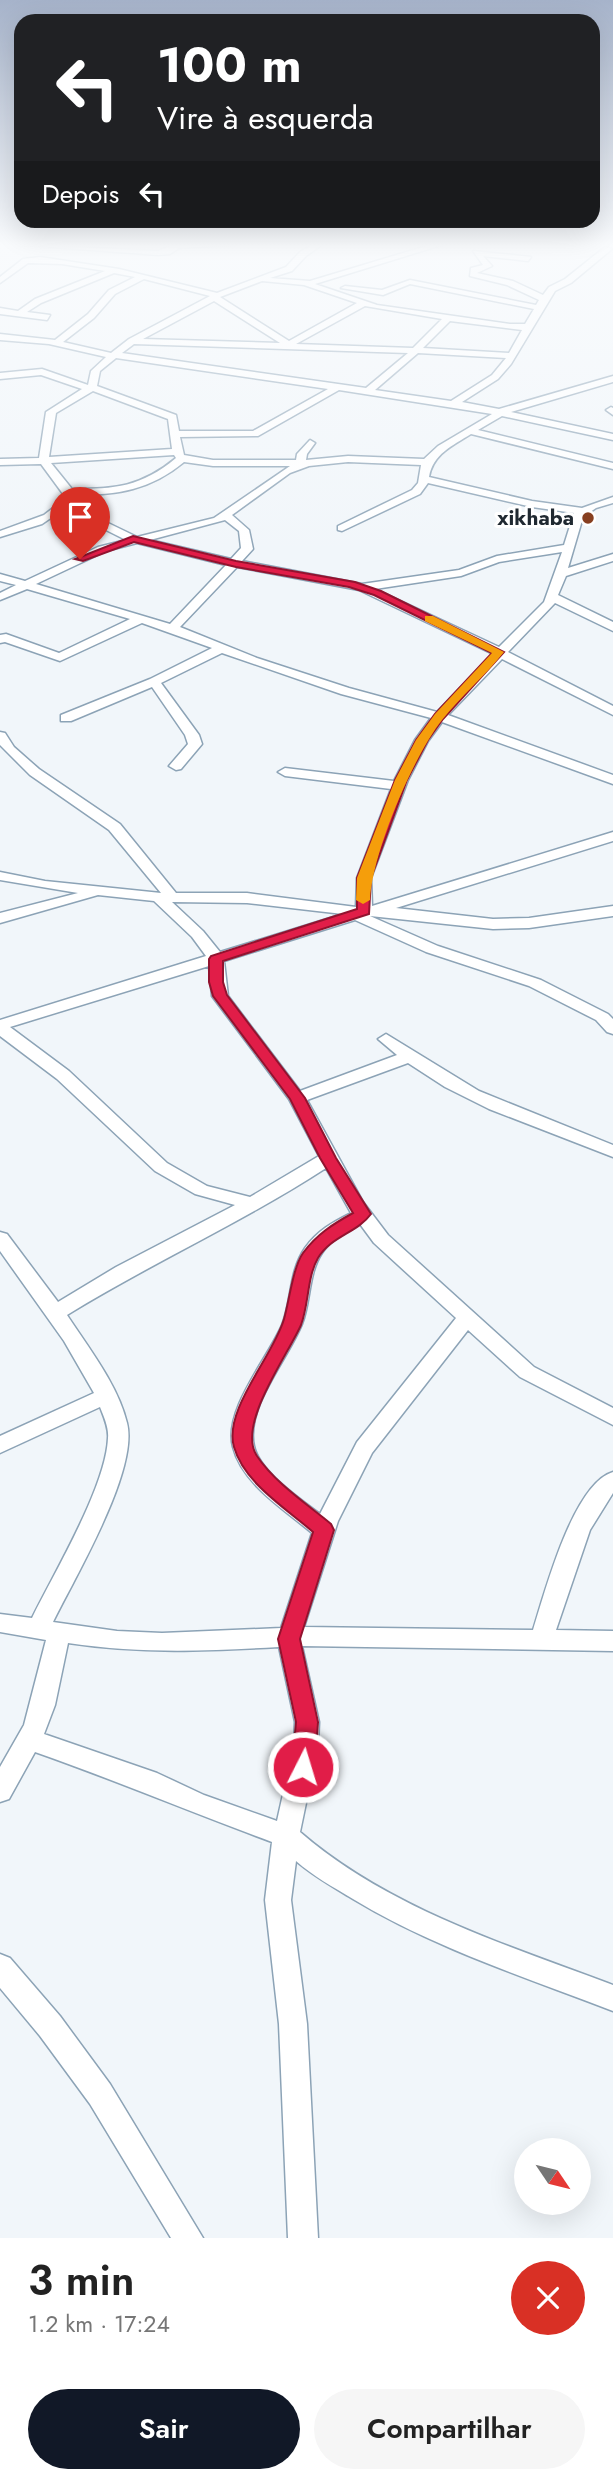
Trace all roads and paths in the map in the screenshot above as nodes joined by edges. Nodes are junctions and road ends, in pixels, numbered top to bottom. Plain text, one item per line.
1 (80, 348) edge
2 (123, 348) edge
3 (349, 348) edge
4 (418, 348) edge
5 (517, 348) edge
6 (415, 351) junction
7 (114, 356) junction
8 (512, 356) junction
9 (0, 376) edge
10 (613, 379) edge
11 (338, 387) junction
12 (91, 388) junction
13 (368, 391) junction
14 (454, 403) junction
15 (501, 412) junction
16 (469, 431) junction
17 (175, 434) junction
18 (613, 437) edge
19 (310, 443) dead end
20 (179, 455) junction
21 (44, 460) junction
22 (427, 461) junction
23 (0, 462) edge
24 (304, 463) junction
25 (613, 466) edge
26 (424, 479) junction
27 (70, 495) junction
28 (613, 500) edge
29 (583, 511) junction
30 (226, 516) junction
31 (342, 527) dead end
32 (0, 534) edge
33 (133, 539) junction
34 (566, 548) junction
35 (610, 560) edge
36 (236, 564) junction
37 (561, 570) junction
38 (0, 577) edge
39 (27, 584) junction
40 (362, 587) junction
41 (0, 597) edge
42 (552, 597) junction
43 (143, 618) junction
44 (613, 627) edge
45 (172, 628) junction
46 (0, 639) edge
47 (222, 648) junction
48 (499, 652) junction
49 (154, 682) junction
50 (613, 711) edge
51 (439, 717) junction
52 (66, 718) dead end
53 (0, 736) edge
54 (176, 766) dead end
55 (285, 772) dead end
56 (613, 780) edge
57 (399, 786) junction
58 (613, 836) edge
59 (0, 876) edge
60 (105, 890) junction
61 (165, 897) junction
62 (613, 911) edge
63 (362, 912) junction
64 (0, 918) edge
65 (216, 959) junction
66 (612, 1024) edge
67 (0, 1026) edge
68 (386, 1040) dead end
69 (410, 1057) junction
70 (297, 1098) junction
71 (613, 1151) edge
72 (328, 1158) junction
73 (252, 1203) junction
74 (362, 1214) junction
75 (0, 1238) edge
76 (54, 1314) junction
77 (467, 1318) junction
78 (105, 1396) junction
79 (613, 1417) edge
80 (0, 1445) edge
81 (613, 1479) edge
82 (324, 1530) junction
83 (0, 1623) edge
84 (48, 1631) junction
85 (289, 1639) junction
86 (541, 1640) junction
87 (613, 1641) edge
88 (29, 1739) junction
89 (0, 1791) edge
90 (286, 1836) junction
91 (0, 1967) edge
92 (613, 1998) edge
93 (188, 2238) edge
94 (303, 2238) edge

1 - 7 street
2 - 7 street
3 - 6 street
4 - 6 street
5 - 8 street
6 - 8 street
6 - 13 street
7 - 11 street
7 - 12 street
8 - 14 street
9 - 12 street
10 - 15 street
11 - 13 street
11 - 17 street
12 - 17 street
12 - 21 street
13 - 14 street
14 - 15 street
15 - 16 street
15 - 18 street
16 - 22 street
16 - 25 street
17 - 20 street
19 - 24 street
20 - 21 street
20 - 24 street
20 - 27 street
21 - 23 street
21 - 27 street
22 - 24 street
22 - 26 street
24 - 30 street
26 - 29 street
26 - 31 street
27 - 32 street
27 - 33 street
28 - 29 street
29 - 34 street
30 - 33 street
30 - 36 street
33 - 36 street
33 - 39 street
34 - 37 street
34 - 40 street
35 - 37 street
36 - 40 street
36 - 45 street
37 - 42 street
38 - 39 street
39 - 41 street
39 - 43 street
40 - 48 street
42 - 44 street
42 - 48 street
43 - 45 street
43 - 46 street
45 - 47 street
47 - 49 street
47 - 51 street
48 - 50 street
48 - 51 street
49 - 52 street
49 - 54 street
51 - 56 street
51 - 57 street
53 - 61 street
55 - 57 street
57 - 63 street
58 - 63 street
59 - 60 street
60 - 61 street
60 - 64 street
61 - 63 street
61 - 65 street
62 - 63 street
63 - 65 street
63 - 66 street
65 - 67 street
65 - 70 street
67 - 73 street
68 - 69 street
69 - 70 street
69 - 71 street
70 - 72 street
72 - 73 street
72 - 74 street
73 - 76 street
74 - 77 street
74 - 82 street
75 - 76 street
76 - 78 street
77 - 79 street
77 - 82 street
78 - 80 street
78 - 84 street
81 - 86 street
82 - 85 street
83 - 84 street
84 - 85 street
84 - 88 street
85 - 86 street
85 - 90 street
86 - 87 street
88 - 89 street
88 - 90 street
90 - 92 street
90 - 94 street
91 - 93 street

